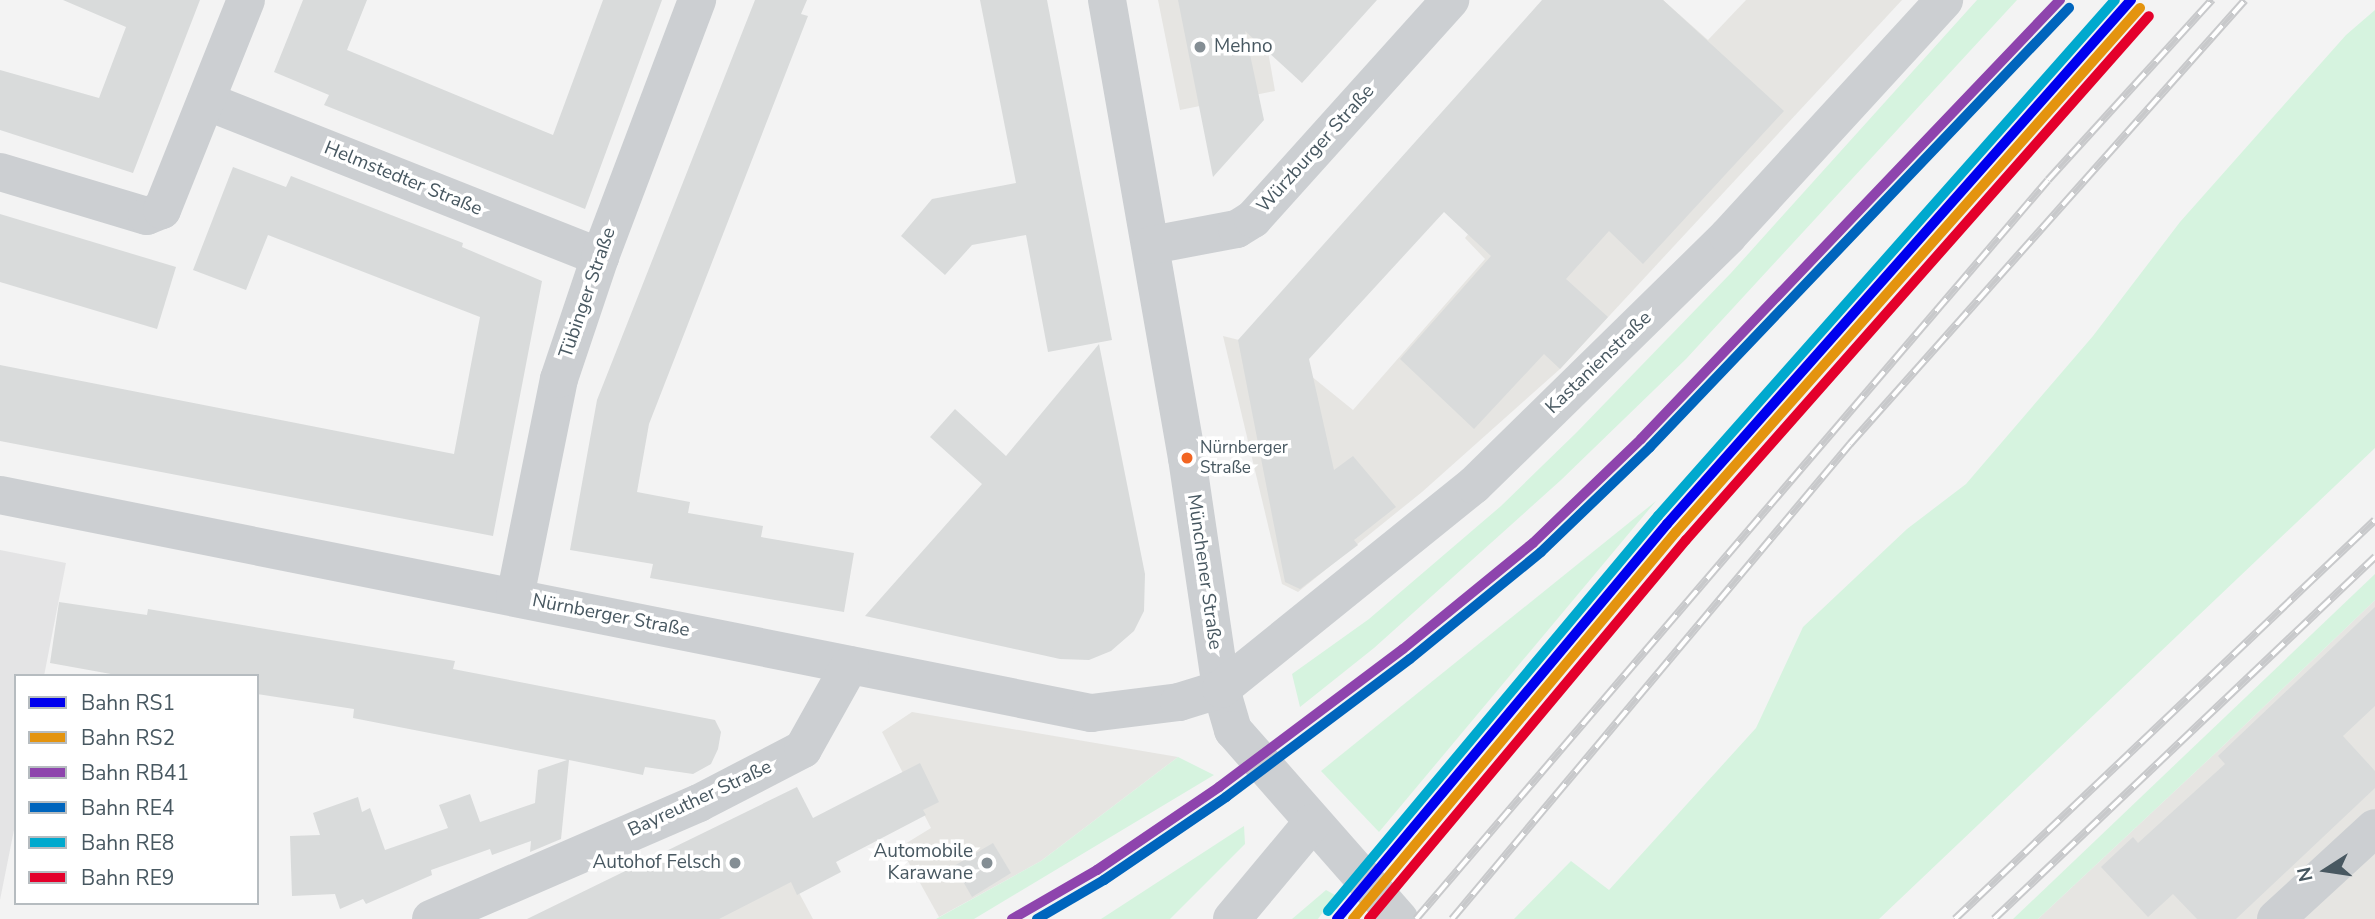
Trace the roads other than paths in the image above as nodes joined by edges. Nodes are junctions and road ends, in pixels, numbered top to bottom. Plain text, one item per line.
1 (246, 0) edge
2 (697, 0) edge
3 (1107, 0) edge
4 (1450, 0) edge
5 (1944, 0) edge
6 (205, 101) junction
7 (0, 172) edge
8 (1152, 245) junction
9 (600, 257) junction
10 (0, 495) edge
11 (515, 597) junction
12 (850, 665) junction
13 (1221, 689) junction
14 (1312, 823) junction
15 (2375, 828) edge
16 (431, 919) edge
17 (1233, 919) edge
18 (1399, 919) edge
19 (2276, 919) edge

1 - 6 street
2 - 9 street, Tübinger Straße
3 - 8 street, Münchener Straße
4 - 8 street, Würzburger Straße
5 - 13 street, Kastanienstraße
6 - 7 street
6 - 9 street, Helmstedter Straße
8 - 13 street, Münchener Straße
9 - 11 street, Tübinger Straße
10 - 11 street, Nürnberger Straße
11 - 12 street, Nürnberger Straße
12 - 13 street, Nürnberger Straße
12 - 16 street, Bayreuther Straße
13 - 14 street, Münchener Straße
14 - 17 street
14 - 18 street, Münchener Straße
15 - 19 street

